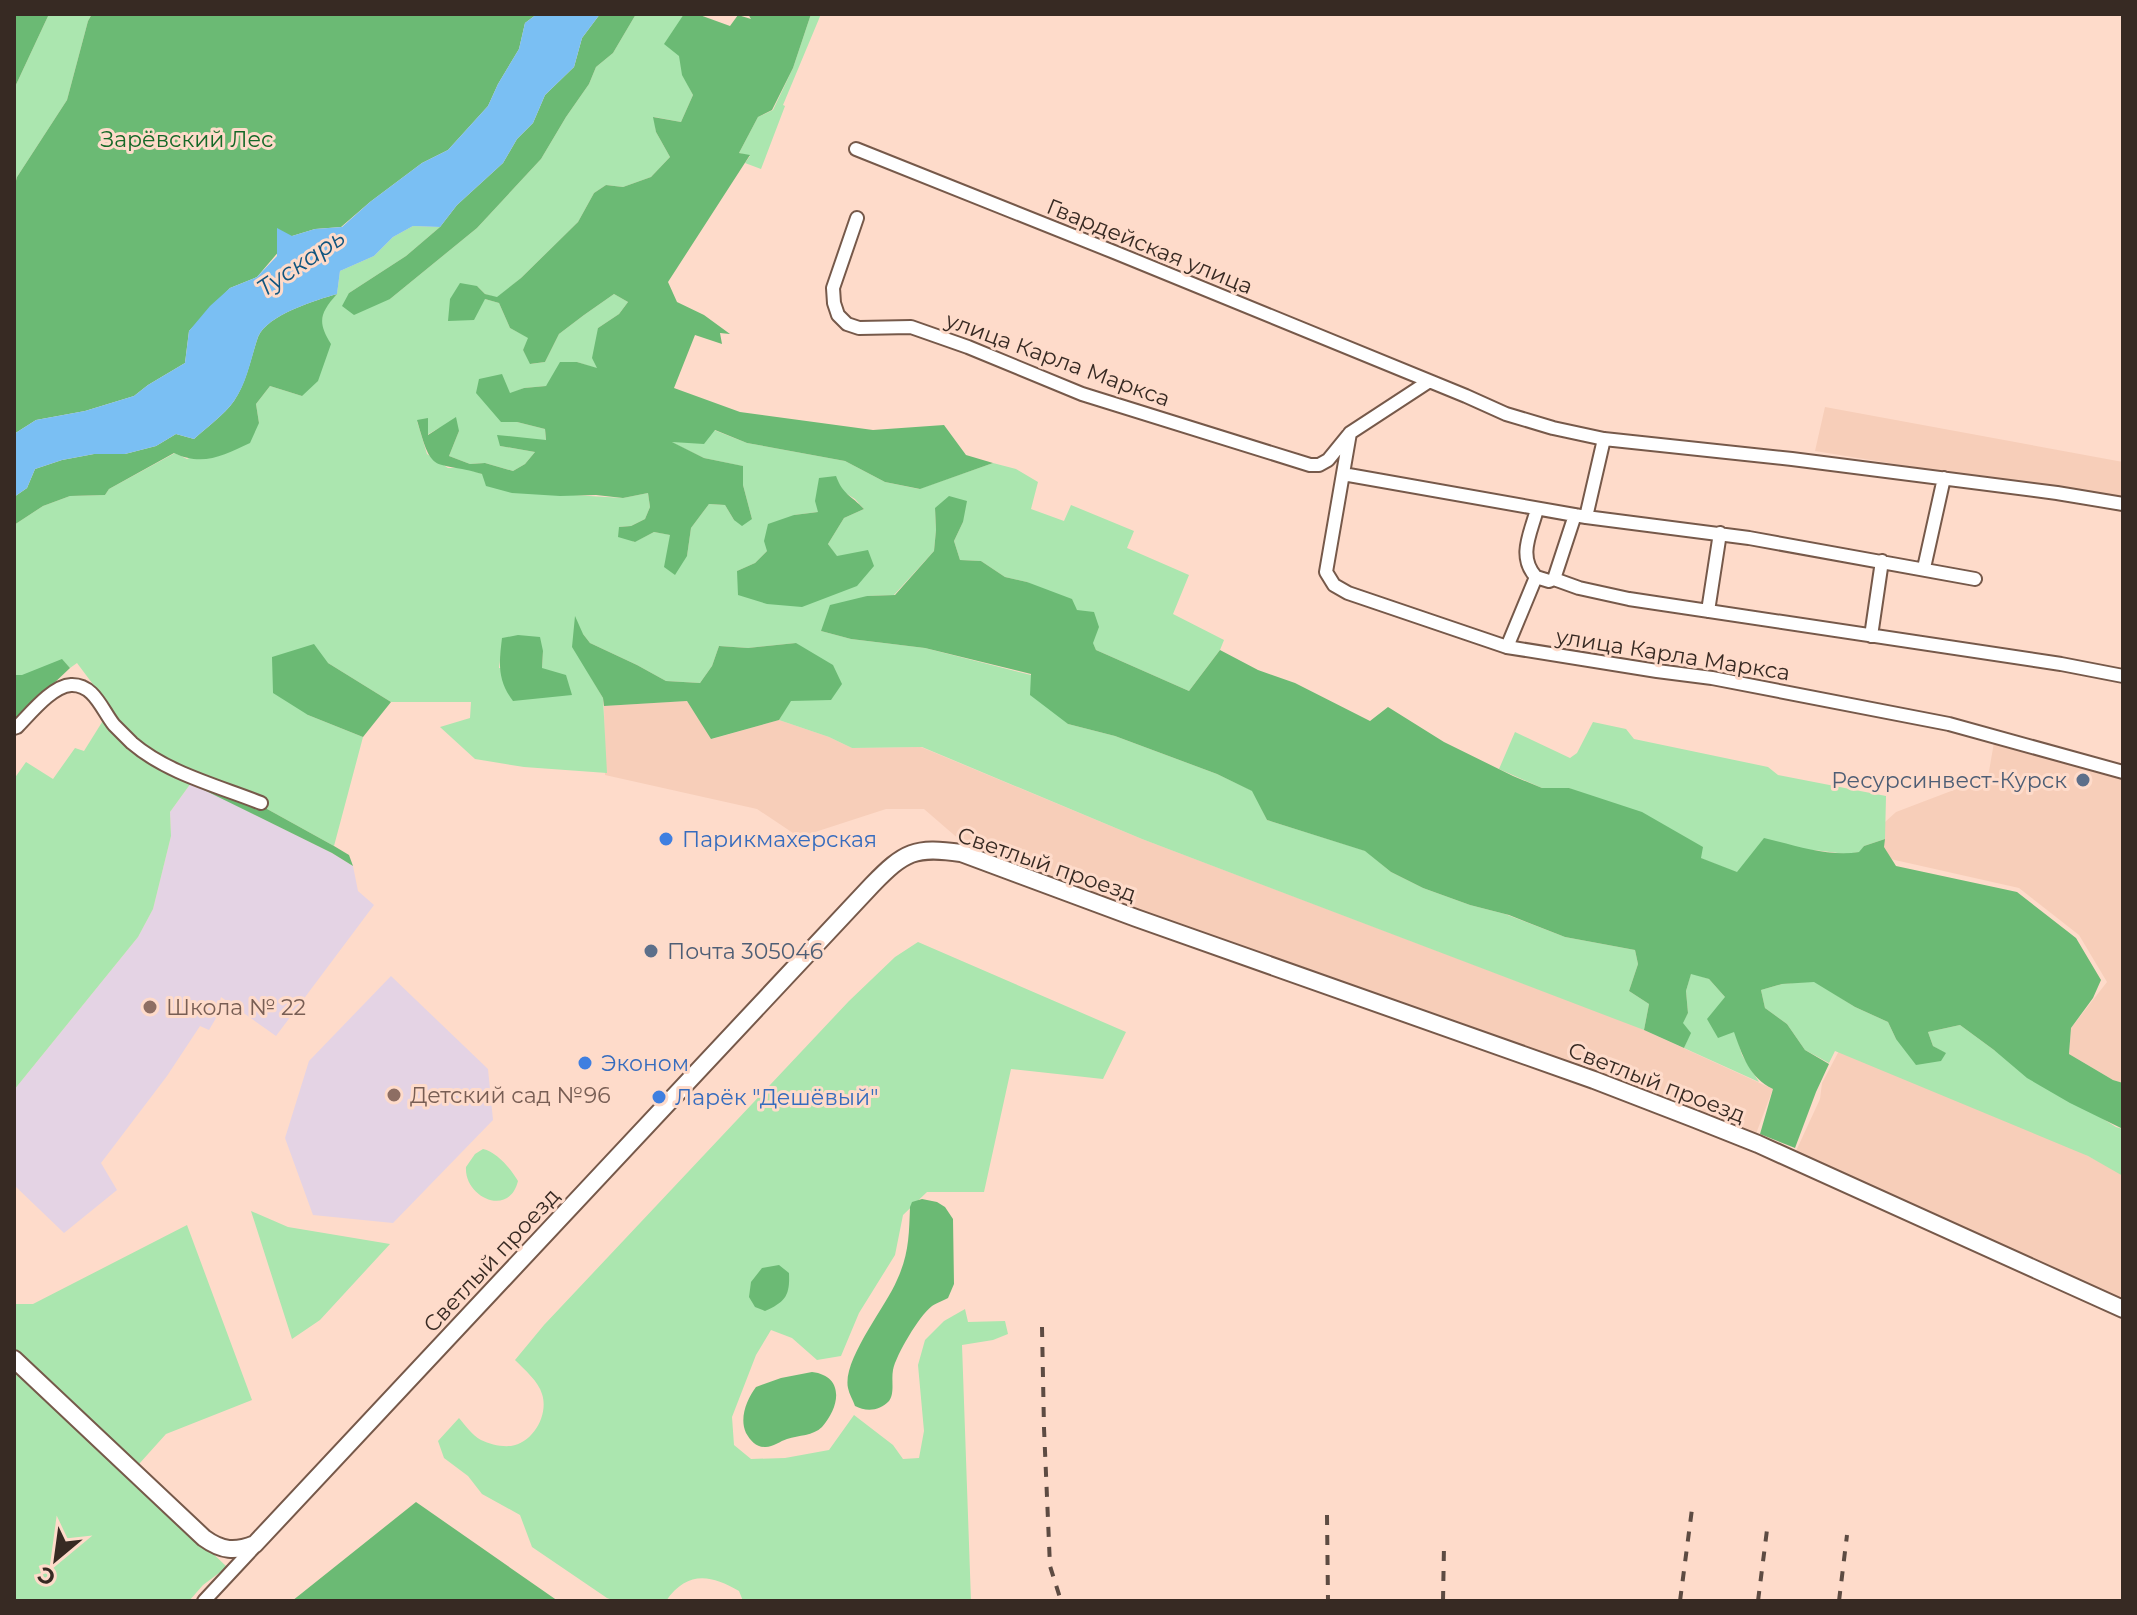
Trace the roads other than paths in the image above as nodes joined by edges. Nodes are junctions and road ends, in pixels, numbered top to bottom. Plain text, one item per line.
1 (856, 149) dead end
2 (857, 218) dead end
3 (1428, 382) junction
4 (1350, 433) junction
5 (1604, 439) junction
6 (1343, 474) junction
7 (1944, 478) junction
8 (2123, 504) edge
9 (1537, 509) junction
10 (1580, 516) junction
11 (1720, 533) junction
12 (1882, 561) junction
13 (1924, 568) junction
14 (1536, 577) junction
15 (1554, 579) junction
16 (1975, 579) dead end
17 (1708, 611) junction
18 (1871, 636) junction
19 (1507, 647) junction
20 (2123, 676) edge
21 (14, 728) edge
22 (2123, 772) edge
23 (261, 803) dead end
24 (2123, 1309) edge
25 (14, 1359) edge
26 (266, 1535) junction
27 (204, 1601) edge

1 - 3 street, Гвардейская улица
2 - 4 street, улица Карла Маркса
3 - 4 street, улица Карла Маркса
3 - 5 street
4 - 6 street, улица Карла Маркса
5 - 7 street
5 - 10 street
6 - 9 street
6 - 19 street, улица Карла Маркса
7 - 8 street
7 - 13 street
9 - 10 street
9 - 14 street
10 - 11 street
10 - 15 street
11 - 12 street
11 - 17 street
12 - 13 street
12 - 18 street
13 - 16 street
14 - 15 street
14 - 19 street
15 - 17 street
17 - 18 street
18 - 20 street
19 - 22 street, улица Карла Маркса
21 - 23 street
24 - 26 street, Светлый проезд
25 - 26 street, Светлый проезд
26 - 27 street

